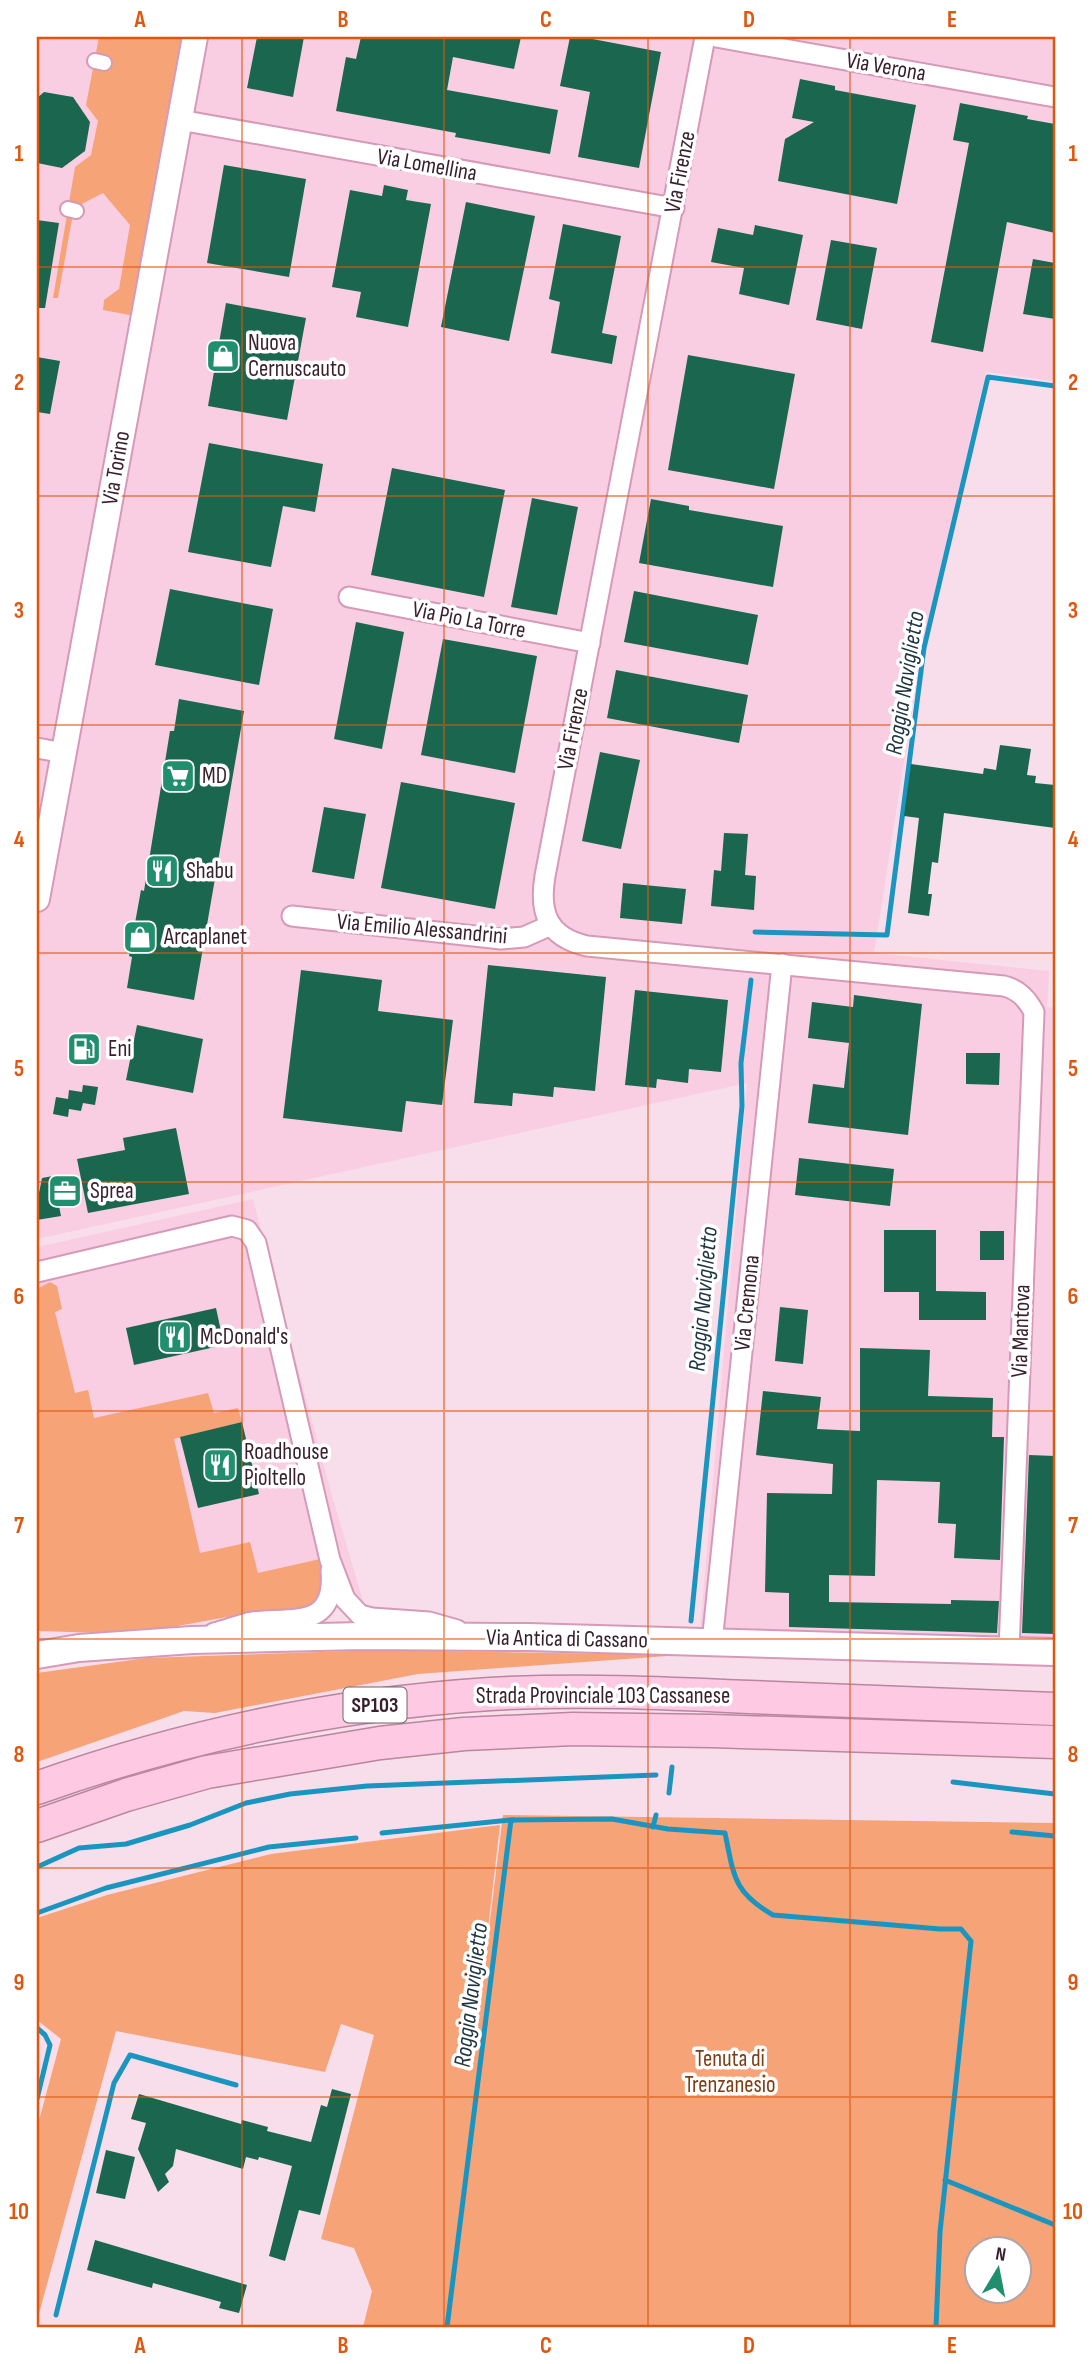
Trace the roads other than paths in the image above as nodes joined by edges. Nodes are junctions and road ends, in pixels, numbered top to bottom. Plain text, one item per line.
1 (195, 37) edge
2 (705, 37) edge
3 (716, 37) edge
4 (1055, 97) edge
5 (180, 120) junction
6 (674, 208) junction
7 (349, 597) dead end
8 (590, 643) junction
9 (37, 748) edge
10 (64, 752) junction
11 (37, 899) edge
12 (292, 916) dead end
13 (551, 925) junction
14 (782, 964) junction
15 (39, 1272) edge
16 (330, 1560) junction
17 (482, 1637) junction
18 (192, 1640) junction
19 (712, 1643) junction
20 (37, 1645) edge
21 (79, 1648) junction
22 (1009, 1650) junction
23 (1055, 1652) edge
24 (37, 1656) edge
25 (1055, 1689) edge
26 (723, 1696) junction
27 (1055, 1709) edge
28 (712, 1731) junction
29 (1055, 1742) edge
30 (1055, 1759) edge
31 (37, 1788) edge
32 (37, 1826) edge

1 - 5 street, Via Torino
2 - 6 street, Via Firenze
3 - 4 street, Via Verona
5 - 6 street, Via Lomellina
5 - 10 street, Via Torino
6 - 8 street, Via Firenze
7 - 8 street, Via Pio La Torre
8 - 13 street, Via Firenze
9 - 10 street
10 - 11 street, Via Torino
12 - 13 street, Via Emilio Alessandrini
13 - 14 street
14 - 19 street, Via Cremona
14 - 22 street, Via Mantova
15 - 16 street
16 - 17 street
16 - 18 street
17 - 18 main road, Via Antica di Cassano
17 - 19 main road, Via Antica di Cassano
18 - 21 main road, Via Antica di Cassano
19 - 22 main road, Via Antica di Cassano
20 - 21 main road, Via Antica di Cassano
21 - 24 main road, Via Antica di Cassano
22 - 23 main road, Via Antica di Cassano
25 - 26 highway, SP103
26 - 27 highway, Strada Provinciale 103 Cassanese / SP103
26 - 31 highway, Strada Provinciale 103 Cassanese / SP103
28 - 29 highway, Strada Provinciale 103 Cassanese / SP103
28 - 30 highway, SP103
28 - 32 highway, Strada Provinciale 103 Cassanese / SP103

